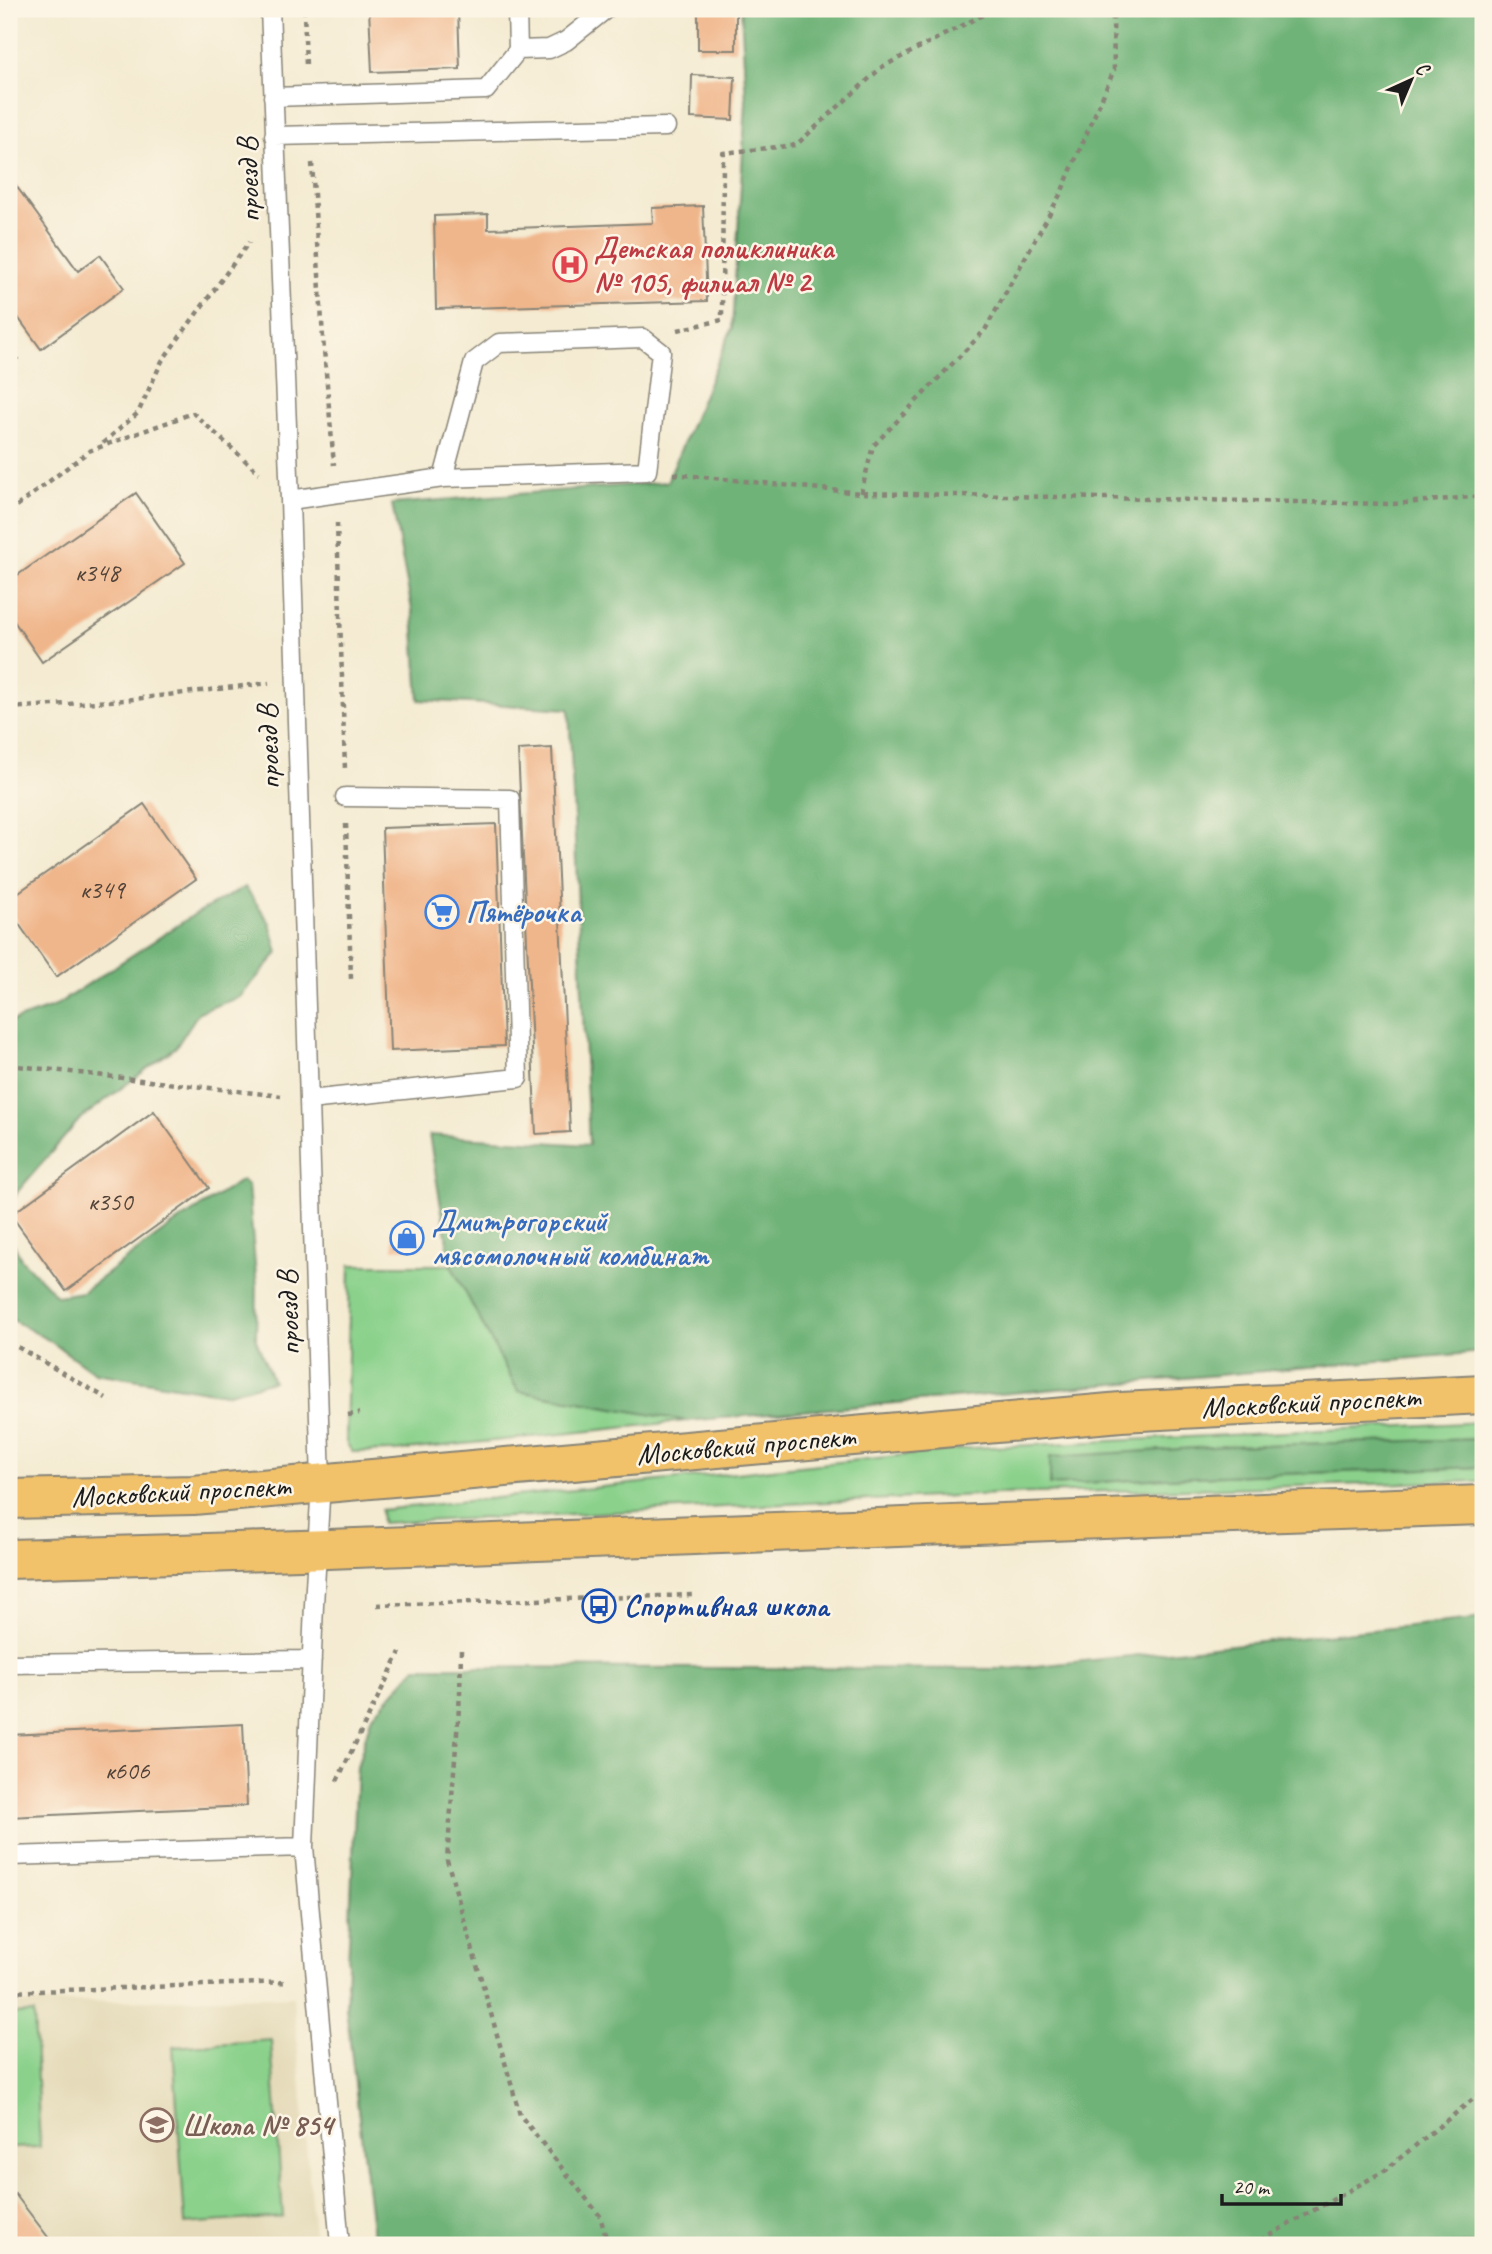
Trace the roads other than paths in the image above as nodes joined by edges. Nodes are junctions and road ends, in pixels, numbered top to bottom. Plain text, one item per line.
1 (270, 9) edge
2 (517, 9) edge
3 (606, 9) edge
4 (518, 50) junction
5 (273, 97) junction
6 (666, 127) dead end
7 (274, 136) junction
8 (443, 478) junction
9 (290, 500) junction
10 (345, 797) dead end
11 (309, 1100) junction
12 (1483, 1394) edge
13 (321, 1482) junction
14 (9, 1499) edge
15 (1483, 1505) edge
16 (317, 1550) junction
17 (9, 1559) edge
18 (312, 1660) junction
19 (9, 1664) edge
20 (304, 1847) junction
21 (9, 1856) edge
22 (340, 2245) edge

1 - 5 lane, проезд B
2 - 4 lane
3 - 4 lane
4 - 5 lane
5 - 7 lane, проезд B
6 - 7 lane
7 - 9 lane, проезд B
8 - 8 lane
8 - 9 lane
9 - 11 lane, проезд B
10 - 11 lane
11 - 13 lane, проезд B
12 - 13 main road, Московский проспект
13 - 14 main road, Московский проспект
13 - 16 lane, проезд B
15 - 16 main road, Московский проспект
16 - 17 main road, Московский проспект
16 - 18 lane, проезд B
18 - 19 lane
18 - 20 lane, проезд B
20 - 21 lane
20 - 22 lane, проезд B

